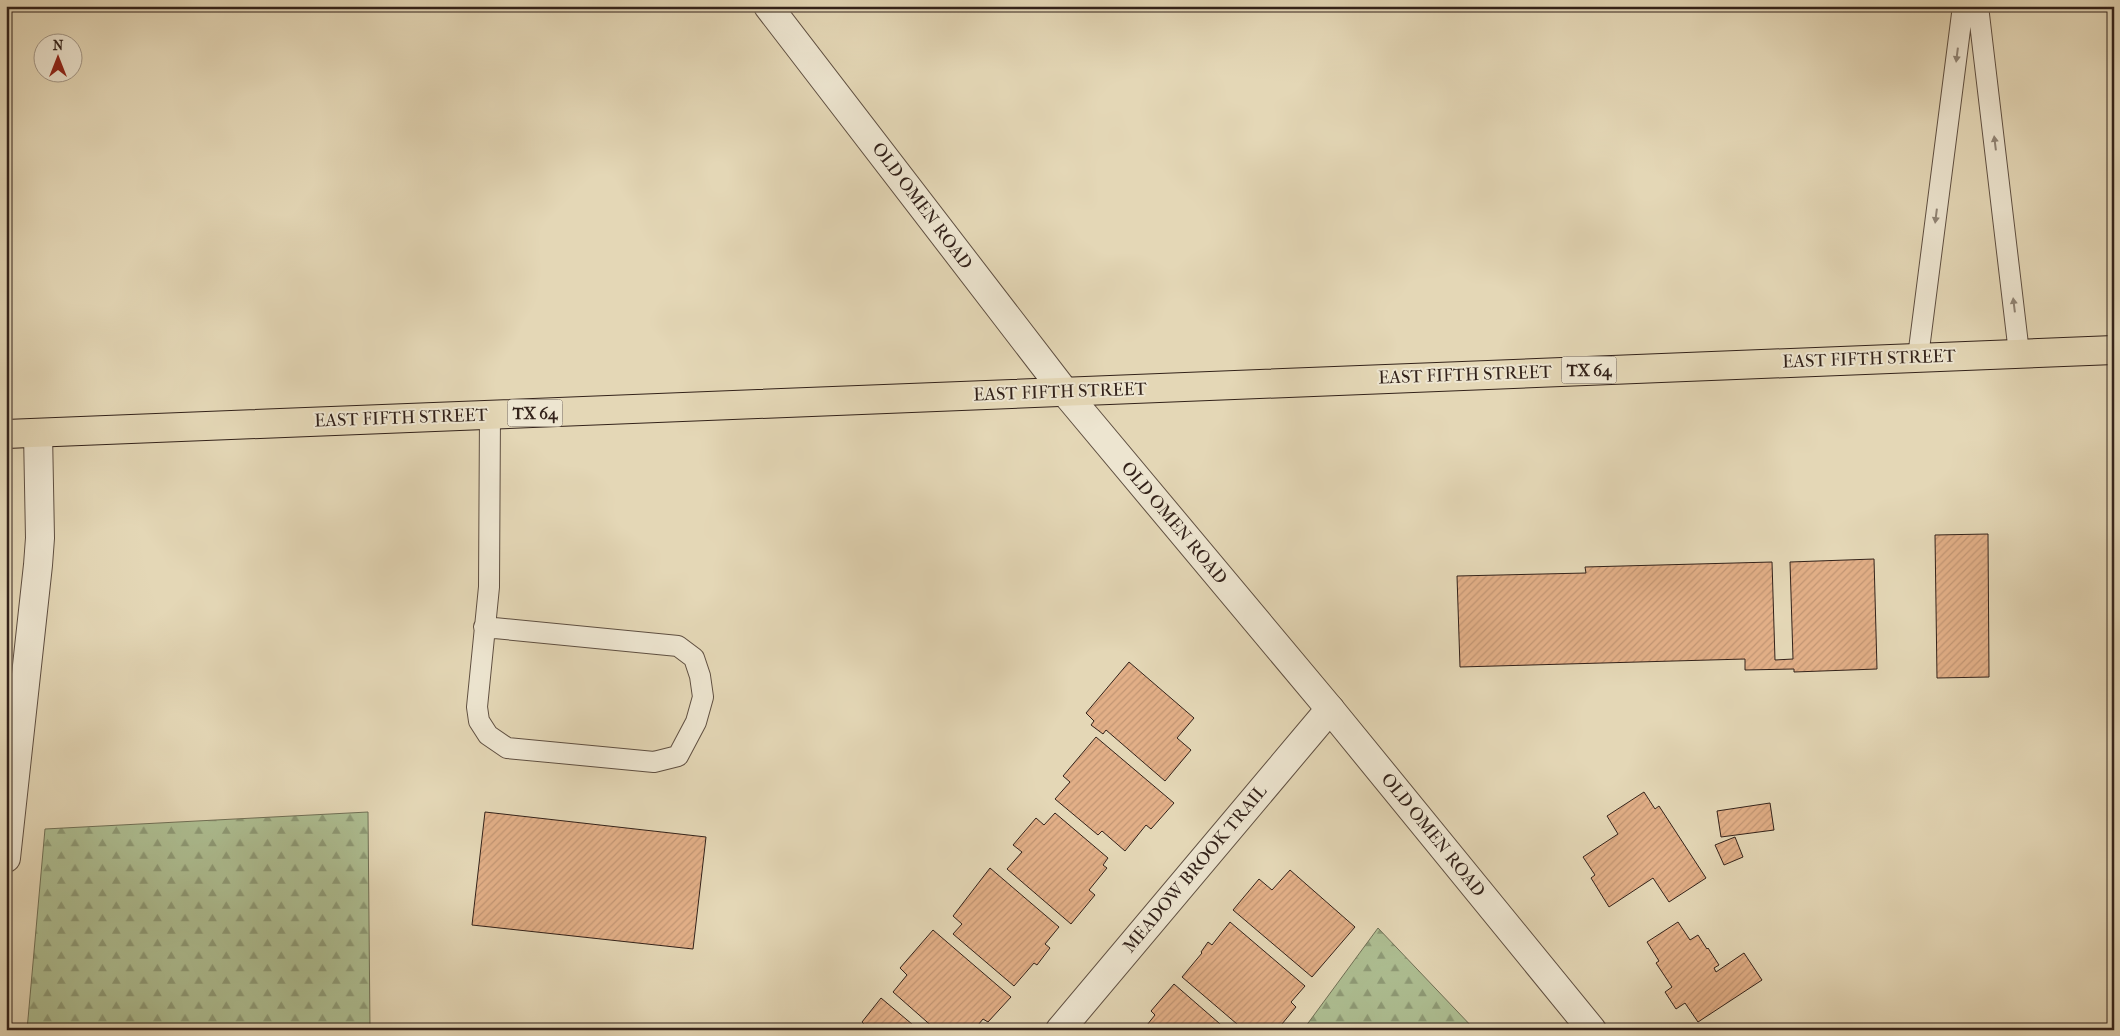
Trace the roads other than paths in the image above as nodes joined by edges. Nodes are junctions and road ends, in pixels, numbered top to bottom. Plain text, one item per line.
1 (768, 6) edge
2 (1963, 6) edge
3 (1978, 6) edge
4 (2114, 350) edge
5 (2019, 353) junction
6 (1918, 357) junction
7 (1064, 391) junction
8 (490, 414) junction
9 (38, 433) junction
10 (6, 434) edge
11 (484, 627) junction
12 (1330, 709) junction
13 (14, 721) edge
14 (6, 858) edge
15 (1060, 1030) edge
16 (1592, 1030) edge

1 - 7 street, OLD OMEN ROAD
2 -> 6 lane
5 -> 3 lane
4 - 5 main road, EAST FIFTH STREET / TX 64
5 - 6 main road, EAST FIFTH STREET / TX 64
6 - 7 main road, EAST FIFTH STREET / TX 64
7 - 8 main road, EAST FIFTH STREET / TX 64
7 - 12 street, OLD OMEN ROAD
8 - 9 main road, EAST FIFTH STREET / TX 64
8 - 11 lane
9 - 10 main road, EAST FIFTH STREET / TX 64
9 - 13 street
11 - 11 lane
12 - 15 street, MEADOW BROOK TRAIL
12 - 16 street, OLD OMEN ROAD
13 - 14 street

